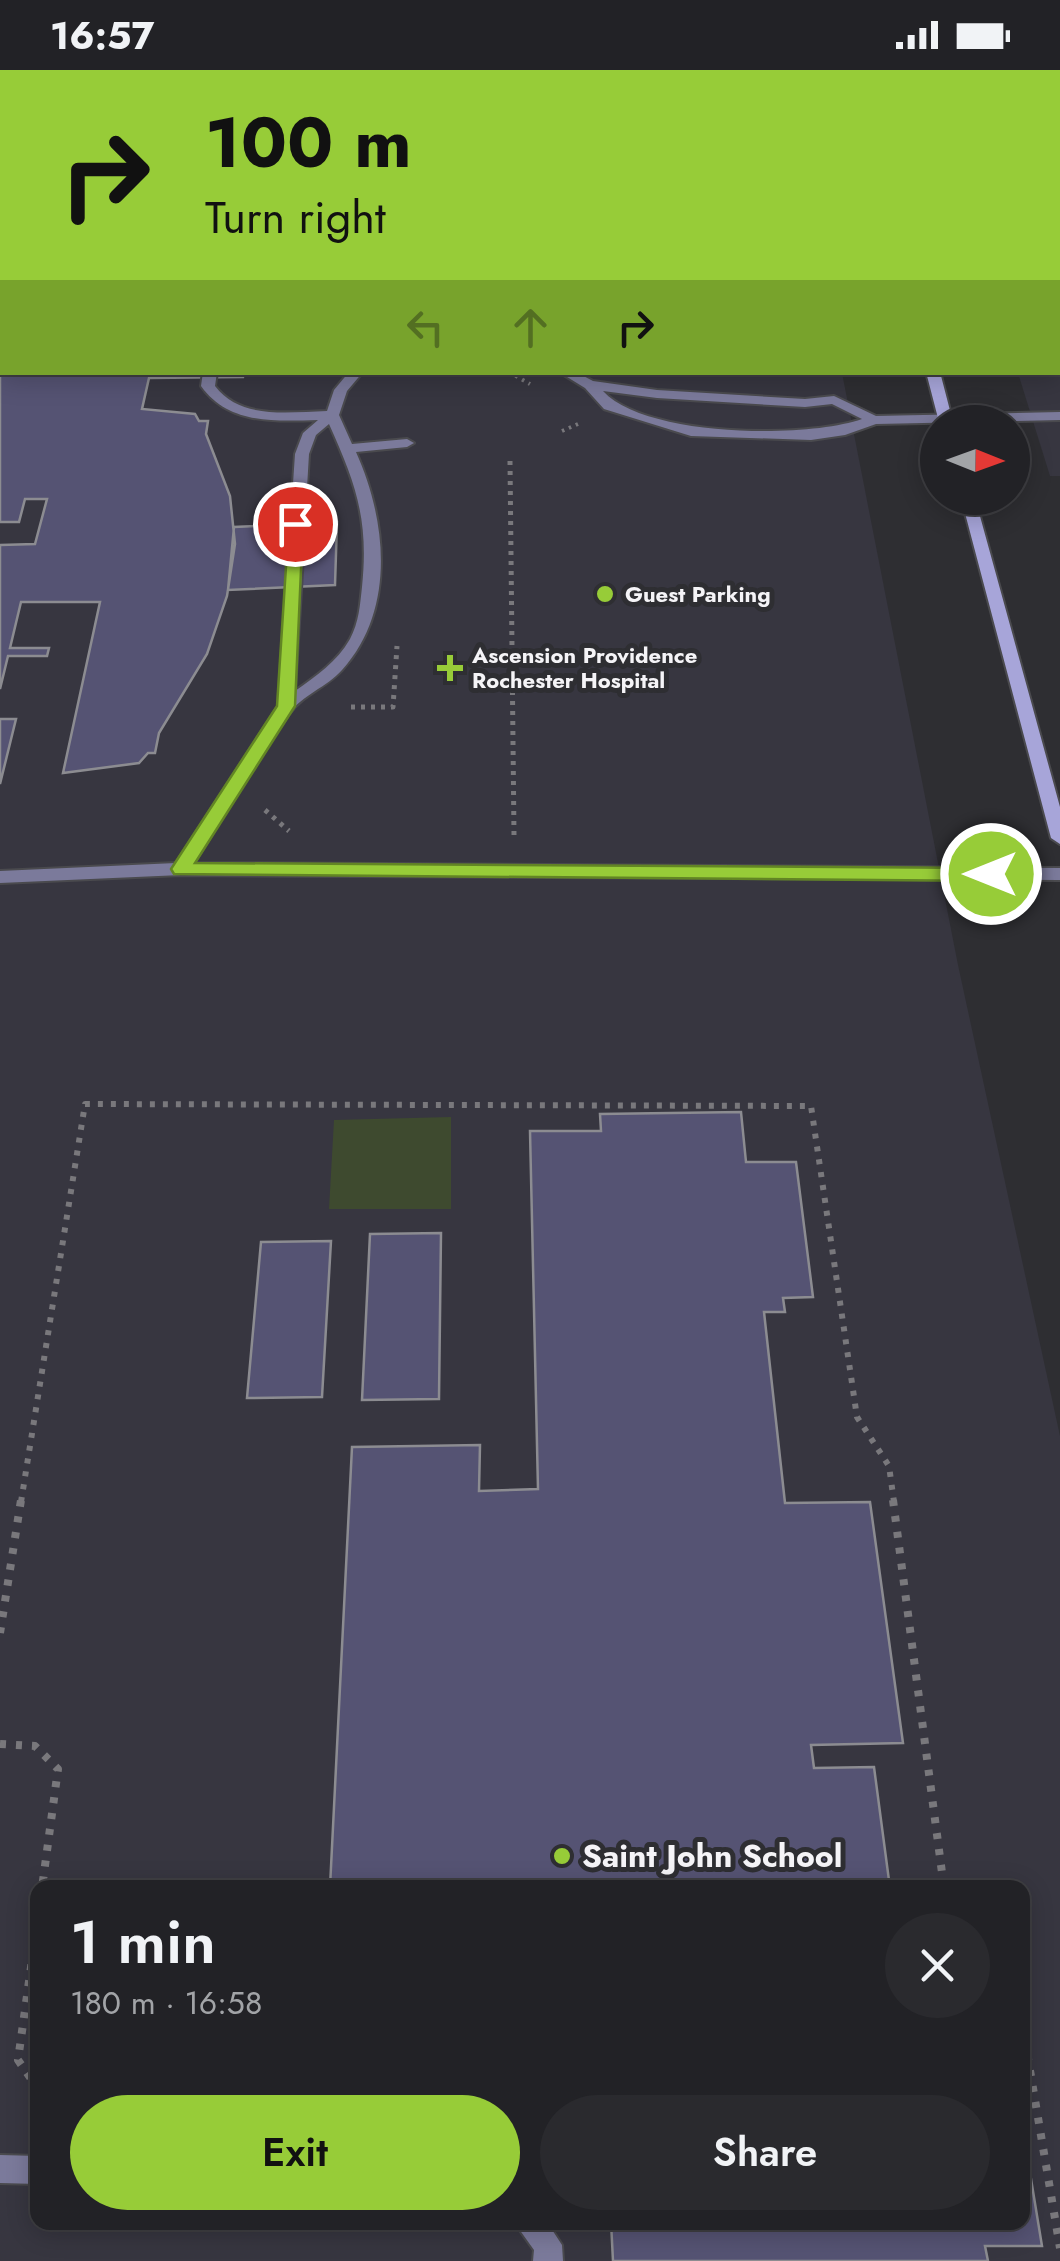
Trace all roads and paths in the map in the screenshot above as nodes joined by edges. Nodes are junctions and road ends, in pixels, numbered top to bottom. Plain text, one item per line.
1 (210, 375) edge
2 (354, 375) edge
3 (570, 375) edge
4 (934, 375) edge
5 (590, 386) junction
6 (942, 405) edge
7 (332, 415) junction
8 (1060, 416) edge
9 (1030, 417) edge
10 (874, 420) junction
11 (920, 421) edge
12 (407, 442) dead end
13 (348, 449) junction
14 (510, 461) dead end
15 (973, 515) edge
16 (286, 706) junction
17 (264, 800) dead end
18 (300, 836) dead end
19 (514, 836) dead end
20 (1060, 838) edge
21 (181, 869) junction
22 (1060, 874) edge
23 (0, 876) edge
24 (0, 1633) edge
25 (0, 1744) edge
26 (43, 1880) edge
27 (943, 1880) edge
28 (30, 1975) edge
29 (1030, 2070) edge
30 (30, 2077) edge
31 (0, 2169) edge
32 (30, 2170) edge
33 (535, 2230) edge
34 (1060, 2248) edge
35 (548, 2261) edge

1 - 7 lane
2 - 7 lane
3 - 5 lane
4 - 6 main road
5 - 10 lane
5 - 10 lane
7 - 13 lane
7 - 16 lane
8 - 9 lane
10 - 11 lane
12 - 13 lane
13 - 16 lane
14 - 19 path
15 - 20 main road
16 - 21 lane
17 - 18 path
21 - 22 lane
21 - 23 lane
24 - 27 path
25 - 26 path
28 - 30 path
29 - 34 path
31 - 32 lane
33 - 35 lane

